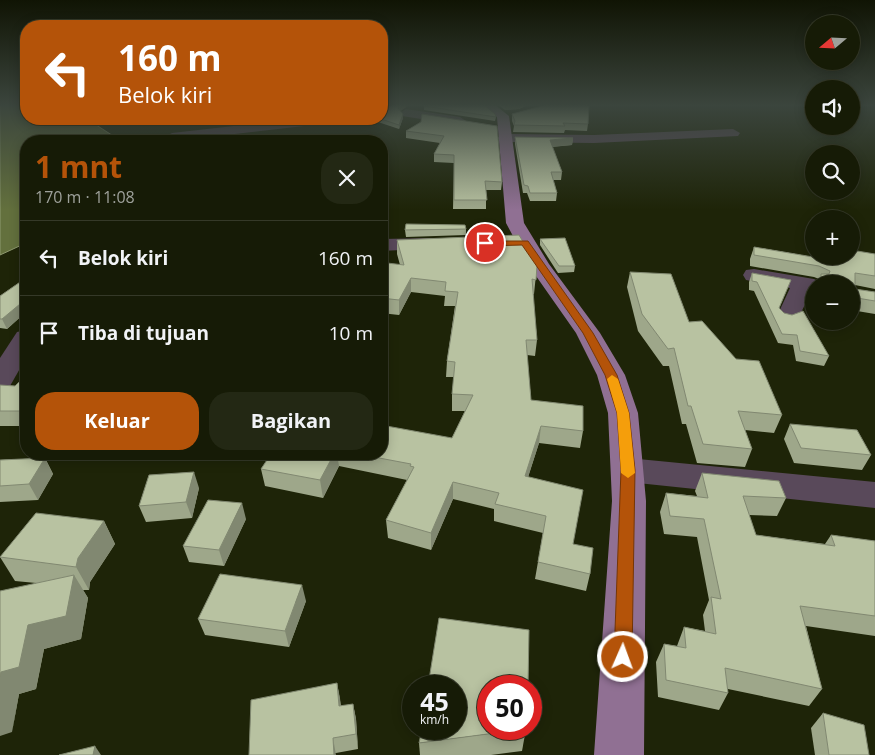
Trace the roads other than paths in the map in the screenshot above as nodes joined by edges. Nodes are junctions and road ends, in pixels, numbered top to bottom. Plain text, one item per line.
1 (499, 139) edge
2 (590, 139) edge
3 (612, 139) edge
4 (455, 244) edge
5 (388, 245) edge
6 (752, 274) edge
7 (805, 284) edge
8 (805, 290) edge
9 (789, 316) edge
10 (20, 347) edge
11 (0, 380) edge
12 (628, 470) junction
13 (875, 495) edge
14 (619, 755) edge

1 - 12 main road
2 - 3 street
4 - 5 street
6 - 7 street
8 - 9 street
10 - 11 street
12 - 13 street
12 - 14 main road

